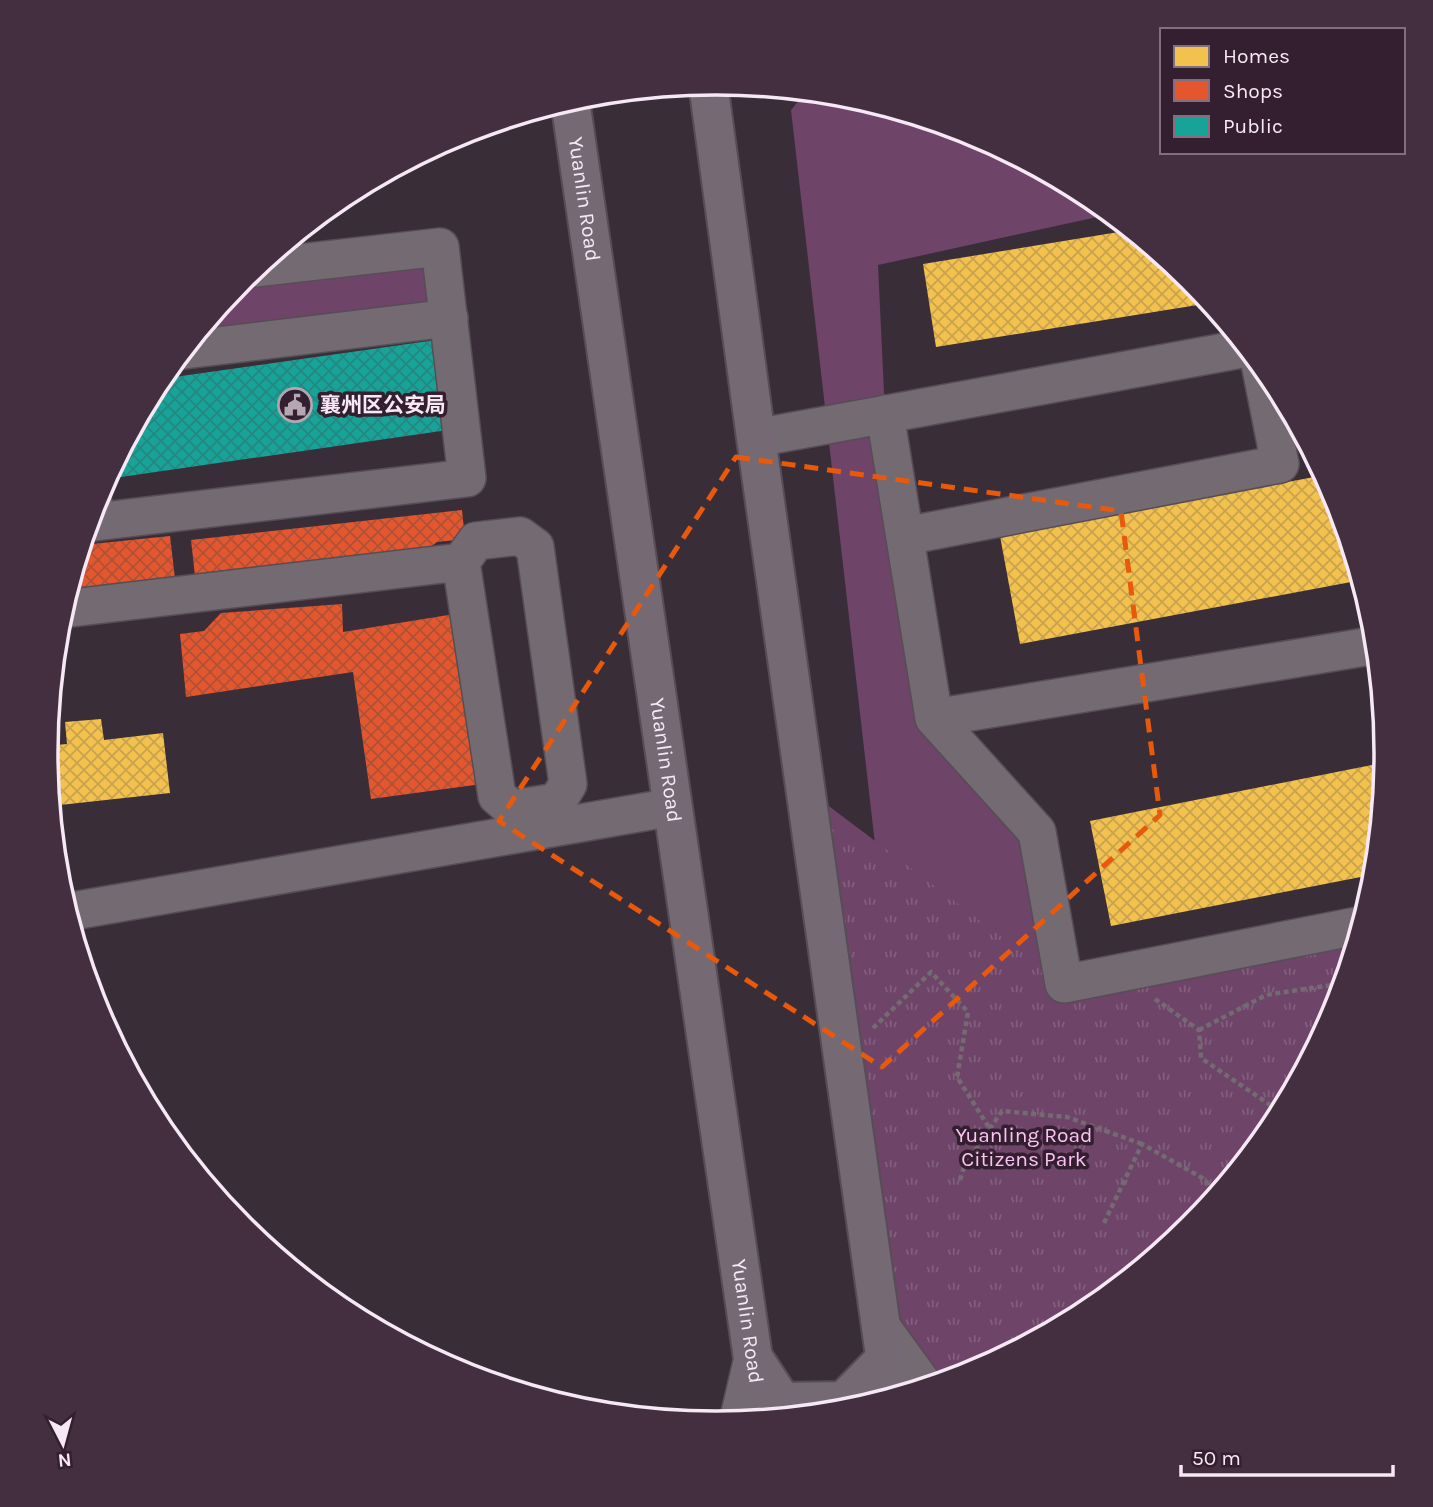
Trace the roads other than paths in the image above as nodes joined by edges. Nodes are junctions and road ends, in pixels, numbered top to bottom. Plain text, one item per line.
1 (710, 95) edge
2 (572, 111) edge
3 (275, 264) edge
4 (449, 318) junction
5 (197, 348) edge
6 (1237, 350) edge
7 (1265, 390) edge
8 (885, 414) junction
9 (756, 438) junction
10 (101, 521) edge
11 (905, 536) junction
12 (461, 562) junction
13 (74, 608) edge
14 (1367, 647) edge
15 (934, 718) junction
16 (673, 807) junction
17 (543, 817) junction
18 (77, 910) edge
19 (1352, 927) edge
20 (883, 1342) junction
21 (753, 1357) junction
22 (919, 1380) edge
23 (890, 1389) edge
24 (845, 1400) edge
25 (838, 1401) edge
26 (740, 1411) edge
27 (761, 1411) edge

1 - 9 main road
2 - 16 main road, Yuanlin Road
3 - 4 street
4 - 5 street
4 - 10 street
6 - 8 street
7 - 11 street
8 - 9 street
8 - 11 street
9 - 20 main road
11 - 15 street
12 - 13 street
12 - 17 street
12 - 17 street
14 - 15 street
15 - 19 street
16 - 17 street
16 - 21 main road, Yuanlin Road
17 - 18 street
20 - 22 street
20 - 23 main road
20 - 24 main road
21 - 25 main road
21 - 26 street
21 - 27 main road, Yuanlin Road

